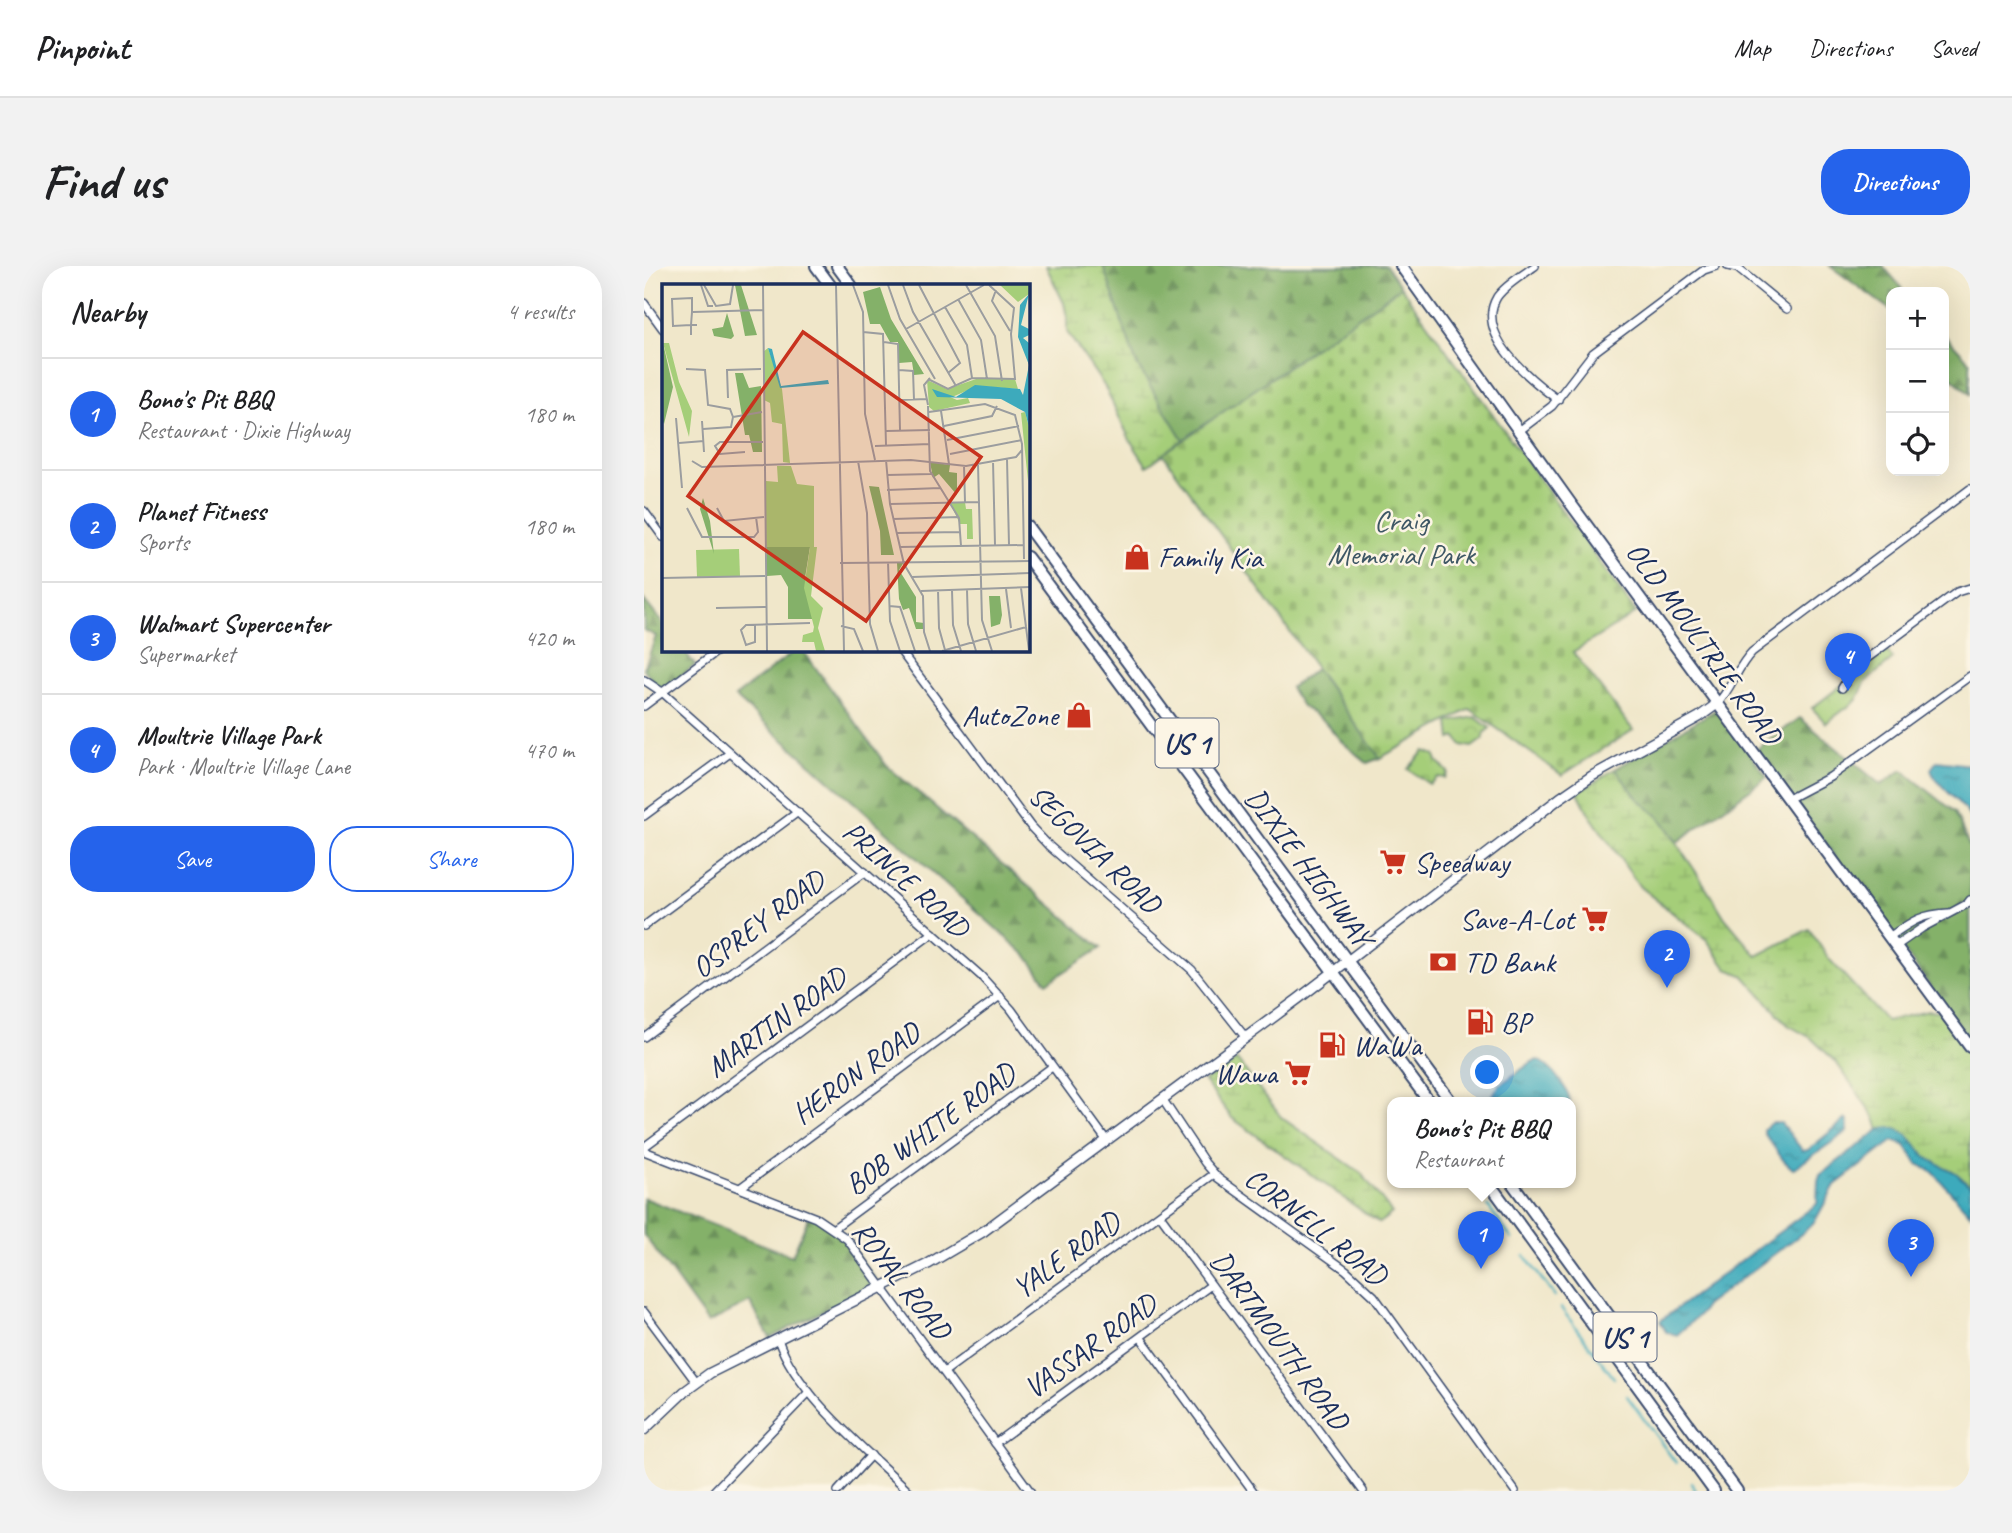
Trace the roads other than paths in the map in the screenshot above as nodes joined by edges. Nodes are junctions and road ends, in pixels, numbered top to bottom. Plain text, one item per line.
1 (816, 266) edge
2 (837, 266) edge
3 (1401, 266) edge
4 (1535, 266) edge
5 (1715, 266) edge
6 (1728, 266) edge
7 (830, 284) edge
8 (850, 284) edge
9 (644, 303) edge
10 (1787, 309) dead end
11 (662, 328) edge
12 (1558, 400) junction
13 (1519, 431) junction
14 (1970, 489) edge
15 (644, 511) edge
16 (1029, 529) edge
17 (662, 536) edge
18 (1029, 559) edge
19 (1970, 587) edge
20 (717, 651) edge
21 (900, 651) edge
22 (1970, 676) edge
23 (644, 680) edge
24 (1842, 688) dead end
25 (662, 692) junction
26 (1154, 699) junction
27 (1717, 704) junction
28 (644, 705) edge
29 (1140, 709) junction
30 (730, 753) junction
31 (1788, 799) junction
32 (798, 813) junction
33 (644, 816) edge
34 (865, 872) junction
35 (1970, 900) edge
36 (644, 926) edge
37 (933, 933) junction
38 (1892, 941) junction
39 (1348, 960) junction
40 (1333, 971) junction
41 (1000, 996) junction
42 (644, 1037) edge
43 (1246, 1038) junction
44 (1970, 1047) edge
45 (1052, 1067) junction
46 (1426, 1097) edge
47 (1448, 1097) edge
48 (1163, 1100) junction
49 (1107, 1141) junction
50 (644, 1149) edge
51 (1214, 1174) junction
52 (740, 1188) junction
53 (1493, 1188) edge
54 (1515, 1188) edge
55 (1160, 1215) junction
56 (834, 1228) junction
57 (1545, 1229) junction
58 (1530, 1240) junction
59 (1211, 1285) junction
60 (882, 1287) junction
61 (644, 1312) edge
62 (1141, 1338) junction
63 (778, 1339) junction
64 (944, 1373) junction
65 (696, 1382) junction
66 (809, 1392) junction
67 (644, 1430) edge
68 (995, 1443) junction
69 (871, 1455) junction
70 (1249, 1489) edge
71 (714, 1491) edge
72 (838, 1491) edge
73 (909, 1491) edge
74 (1030, 1491) edge
75 (1363, 1491) edge
76 (1516, 1491) edge
77 (1714, 1491) edge
78 (1737, 1491) edge

1 - 7 main road
2 - 8 main road
3 - 13 main road, OLD MOULTRIE ROAD
4 - 12 street
5 - 12 street
6 - 10 street
9 - 11 street
12 - 13 street
13 - 27 main road, OLD MOULTRIE ROAD
14 - 27 street
15 - 17 street
16 - 26 main road, DIXIE HIGHWAY / US 1
18 - 29 main road, US 1
19 - 24 street
20 - 25 street
21 - 43 street, SEGOVIA ROAD
22 - 31 street
23 - 25 street, PRINCE ROAD
25 - 28 street
25 - 30 street, PRINCE ROAD
26 - 29 main road
26 - 39 main road, DIXIE HIGHWAY / US 1
27 - 31 main road, OLD MOULTRIE ROAD
27 - 39 street
29 - 40 main road, DIXIE HIGHWAY / US 1
30 - 32 street, PRINCE ROAD
30 - 33 street
31 - 38 main road, OLD MOULTRIE ROAD
32 - 34 street, PRINCE ROAD
32 - 36 street
34 - 37 street, PRINCE ROAD
34 - 42 street, OSPREY ROAD
35 - 38 street
37 - 41 street, PRINCE ROAD
37 - 50 street, MARTIN ROAD
38 - 44 main road, OLD MOULTRIE ROAD
39 - 40 street
39 - 47 main road, DIXIE HIGHWAY / US 1
40 - 43 street
40 - 46 main road, DIXIE HIGHWAY / US 1
41 - 45 street, PRINCE ROAD
41 - 52 street, HERON ROAD
43 - 48 street
45 - 49 street, PRINCE ROAD
45 - 56 street, BOB WHITE ROAD
48 - 49 street
48 - 51 street, CORNELL ROAD
49 - 60 street
50 - 52 street, ROYAL ROAD
51 - 55 street, YALE ROAD
51 - 76 street, CORNELL ROAD
52 - 56 street, ROYAL ROAD
53 - 58 main road, US 1
54 - 57 main road, US 1
55 - 59 street, DARTMOUTH ROAD
55 - 64 street, YALE ROAD
56 - 60 street, ROYAL ROAD
57 - 58 street
57 - 78 main road, US 1
58 - 77 main road, US 1
59 - 62 street, VASSAR ROAD
59 - 75 street, DARTMOUTH ROAD
60 - 63 street
60 - 64 street, ROYAL ROAD
61 - 65 street
62 - 68 street, VASSAR ROAD
62 - 70 street
63 - 65 street
63 - 66 street
64 - 68 street, ROYAL ROAD
65 - 67 street
66 - 69 street
66 - 71 street
68 - 74 street, ROYAL ROAD
69 - 72 street
69 - 73 street

